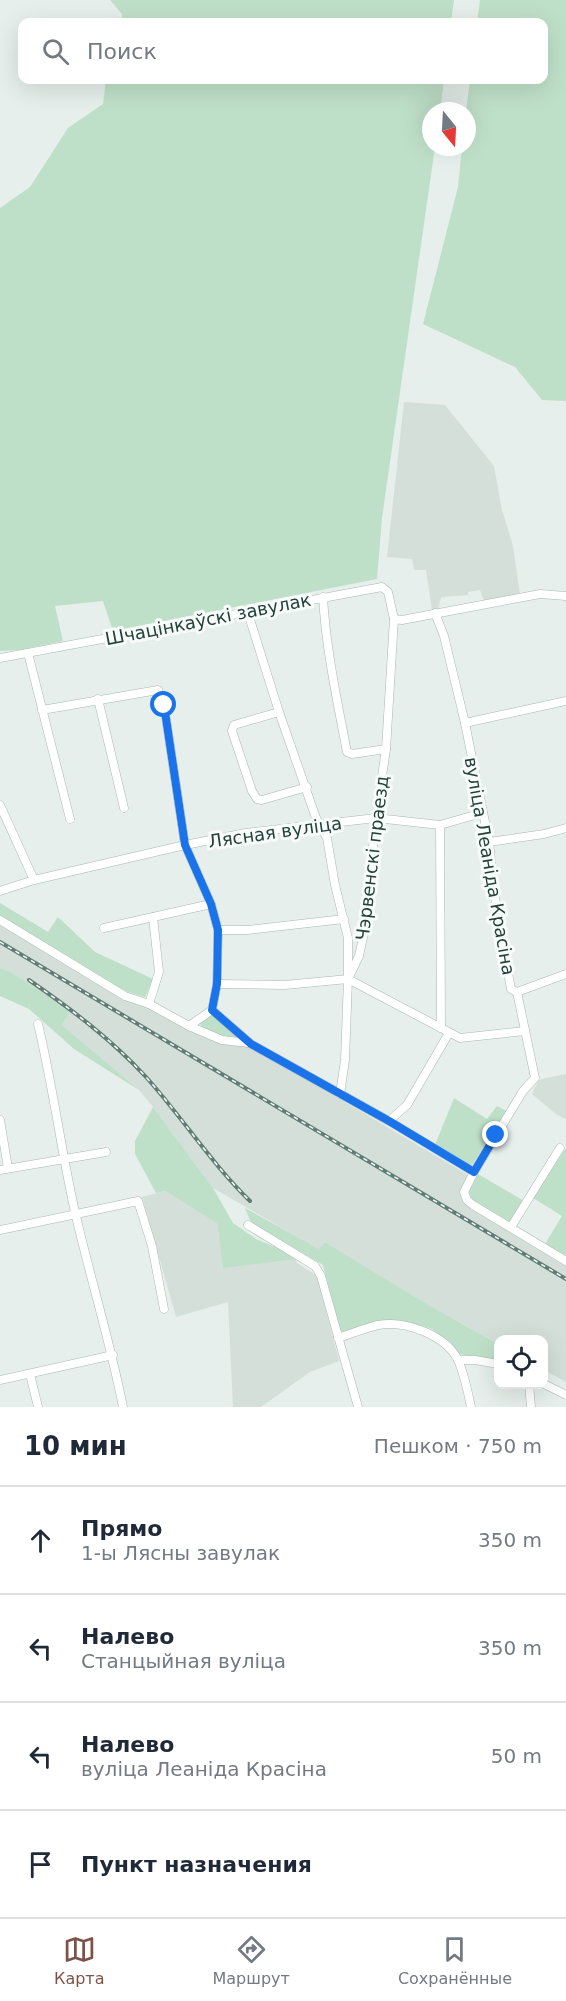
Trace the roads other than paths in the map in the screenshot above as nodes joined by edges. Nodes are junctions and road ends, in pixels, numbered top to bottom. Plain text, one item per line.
1 (566, 596) edge
2 (323, 597) junction
3 (246, 610) junction
4 (435, 613) junction
5 (394, 619) junction
6 (28, 653) junction
7 (0, 658) edge
8 (98, 699) junction
9 (566, 701) edge
10 (42, 710) junction
11 (279, 712) junction
12 (465, 723) junction
13 (386, 749) junction
14 (307, 788) junction
15 (0, 805) edge
16 (124, 808) dead end
17 (482, 813) junction
18 (375, 818) junction
19 (70, 819) dead end
20 (322, 825) junction
21 (440, 825) junction
22 (566, 828) edge
23 (489, 842) junction
24 (185, 845) junction
25 (34, 880) junction
26 (0, 891) edge
27 (211, 904) junction
28 (153, 917) junction
29 (344, 919) junction
30 (0, 920) edge
31 (104, 928) dead end
32 (218, 930) junction
33 (566, 974) edge
34 (348, 979) junction
35 (217, 984) junction
36 (517, 992) junction
37 (149, 1004) junction
38 (212, 1010) junction
39 (38, 1024) dead end
40 (189, 1026) junction
41 (441, 1028) junction
42 (525, 1031) junction
43 (449, 1033) junction
44 (251, 1044) junction
45 (340, 1094) junction
46 (0, 1120) edge
47 (389, 1121) junction
48 (560, 1148) dead end
49 (106, 1152) dead end
50 (64, 1159) junction
51 (4, 1169) edge
52 (474, 1172) junction
53 (76, 1213) junction
54 (248, 1225) dead end
55 (511, 1227) junction
56 (0, 1230) edge
57 (566, 1261) edge
58 (164, 1309) dead end
59 (338, 1338) junction
60 (113, 1354) junction
61 (458, 1360) junction
62 (494, 1363) edge
63 (30, 1374) junction
64 (0, 1380) edge
65 (548, 1386) edge
66 (529, 1389) edge
67 (566, 1395) edge
68 (38, 1407) edge
69 (123, 1407) edge
70 (358, 1407) edge
71 (471, 1407) edge
72 (531, 1407) edge

1 - 4 street
2 - 3 street, Шчацінкаўскі завулак
2 - 5 street, Шчацінкаўскі завулак
2 - 13 street
3 - 6 street, Шчацінкаўскі завулак
3 - 11 street
4 - 5 street
4 - 12 street, вуліца Леаніда Красіна
5 - 13 street, Чэрвенскі праезд
6 - 7 street, Шчацінкаўскі завулак
6 - 10 street
8 - 10 street
8 - 16 street
8 - 24 street
9 - 12 street
10 - 19 street
11 - 14 street
11 - 14 street
12 - 17 street, вуліца Леаніда Красіна
13 - 18 street, Чэрвенскі праезд
14 - 20 street
15 - 25 street
17 - 21 street, Лясная вуліца
17 - 23 street, вуліца Леаніда Красіна
18 - 20 street, Лясная вуліца
18 - 21 street, Лясная вуліца
18 - 34 street, Чэрвенскі праезд
20 - 24 street, Лясная вуліца
20 - 29 street
21 - 41 street
22 - 23 street
23 - 36 street, вуліца Леаніда Красіна
24 - 25 street, Лясная вуліца
24 - 27 street
25 - 26 street, Лясная вуліца
27 - 28 street
27 - 32 street
28 - 31 street
28 - 37 street
29 - 32 street
29 - 34 street
30 - 37 street
32 - 35 street
33 - 36 street
34 - 35 street
34 - 41 street
34 - 45 street, Чэрвенскі праезд
35 - 38 street
36 - 42 street, вуліца Леаніда Красіна
37 - 40 street
38 - 40 street
38 - 44 street
39 - 50 street
40 - 44 street
41 - 43 street
42 - 43 street
42 - 52 street, вуліца Леаніда Красіна
43 - 47 street
44 - 45 street
45 - 47 street
46 - 51 street
47 - 52 street
48 - 55 street
49 - 50 street
50 - 51 street
50 - 53 street
52 - 55 street, вуліца Леаніда Красіна
53 - 56 street
53 - 58 street
53 - 60 street
54 - 59 street
55 - 57 street, вуліца Леаніда Красіна
59 - 61 street
59 - 70 street
60 - 63 street
60 - 69 street
61 - 62 street
61 - 71 street
63 - 64 street
63 - 68 street
65 - 67 street
66 - 72 street

